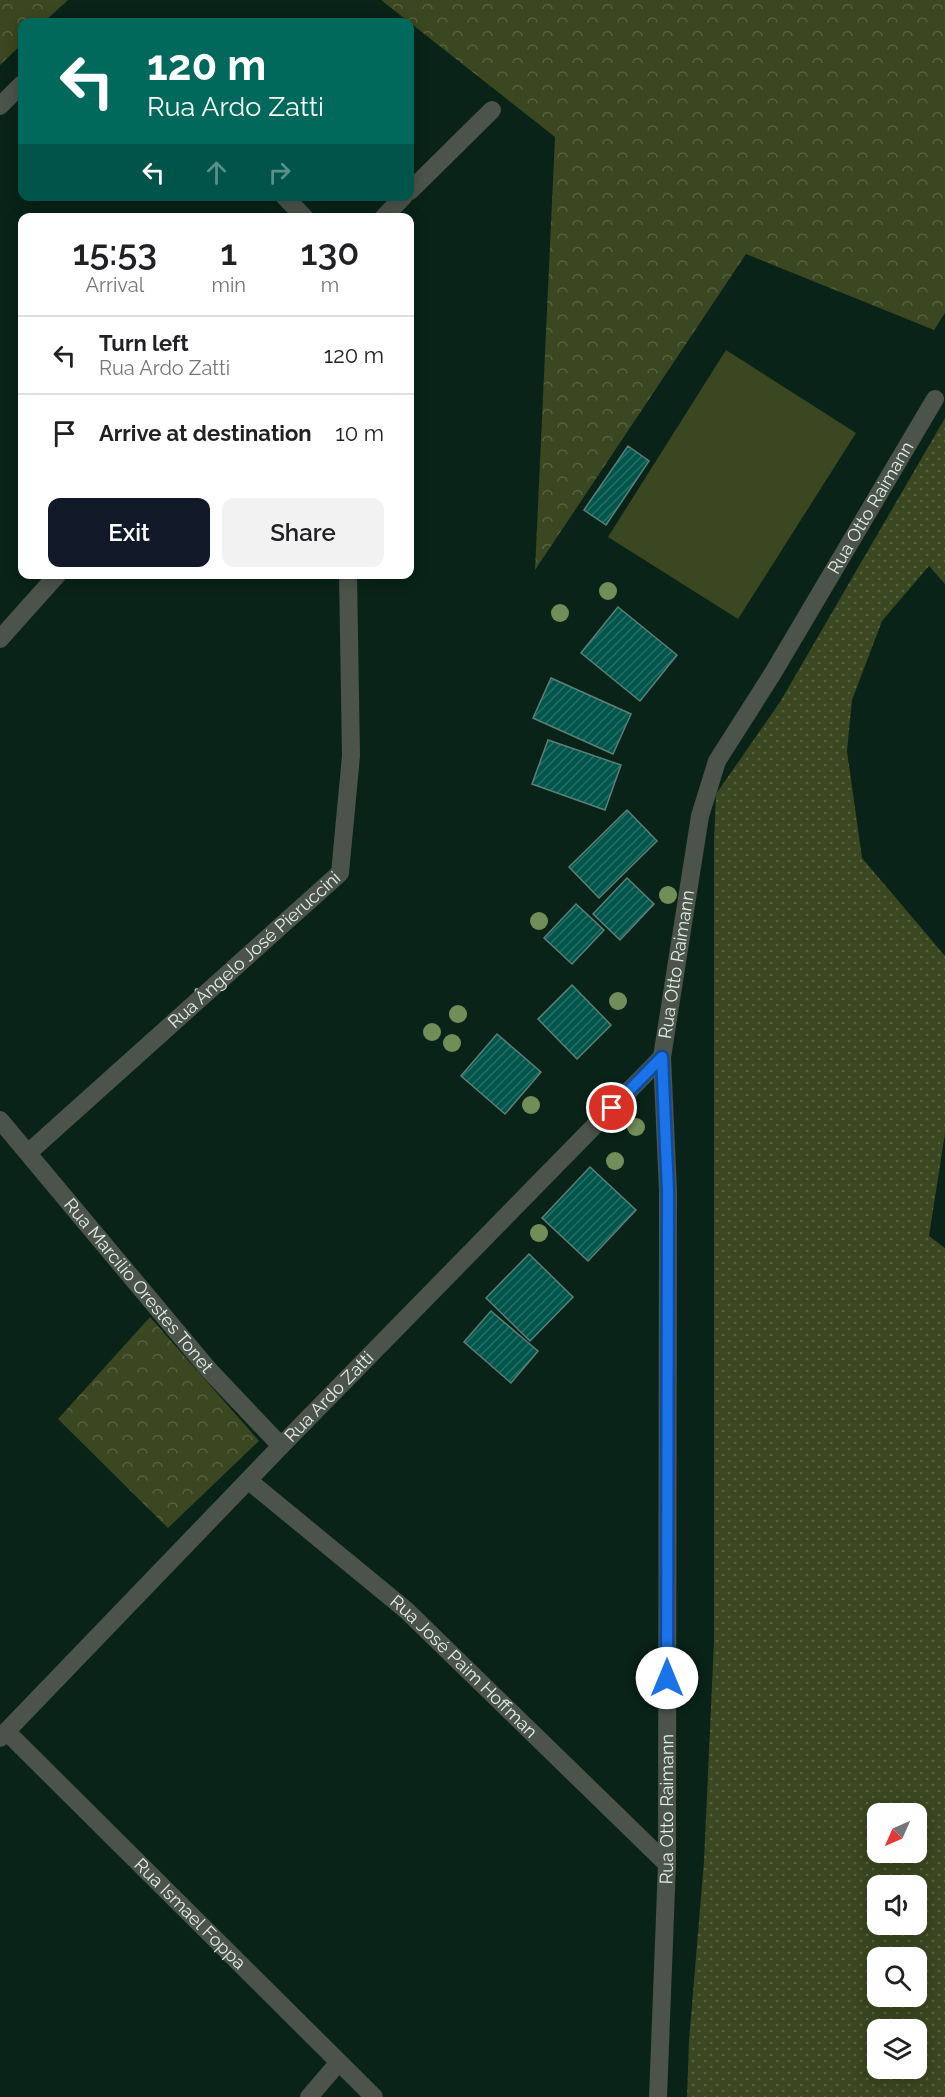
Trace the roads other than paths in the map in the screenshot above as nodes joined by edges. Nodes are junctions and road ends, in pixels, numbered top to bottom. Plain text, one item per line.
1 (18, 88) edge
2 (0, 106) edge
3 (492, 110) dead end
4 (414, 187) edge
5 (289, 201) edge
6 (399, 201) edge
7 (299, 213) edge
8 (388, 213) edge
9 (935, 399) dead end
10 (54, 579) edge
11 (348, 579) edge
12 (0, 639) edge
13 (662, 1057) junction
14 (0, 1120) edge
15 (28, 1153) junction
16 (281, 1446) junction
17 (249, 1481) junction
18 (3, 1735) edge
19 (667, 1864) junction
20 (339, 2062) junction
21 (309, 2097) edge
22 (374, 2097) edge
23 (658, 2097) edge

1 - 2 street
3 - 4 street
5 - 7 street
6 - 8 street
9 - 13 street, Rua Otto Raimann
10 - 12 street
11 - 15 street, Rua Ângelo José Pieruccini
13 - 16 street, Rua Ardo Zatti
13 - 19 street, Rua Otto Raimann
14 - 15 street, Rua Marcílio Orestes Tonet
15 - 16 street, Rua Marcílio Orestes Tonet
16 - 17 street, Rua Ardo Zatti
17 - 18 street, Rua Ardo Zatti
17 - 19 street, Rua José Paim Hoffman
18 - 20 street, Rua Ismael Foppa
19 - 23 street, Rua Otto Raimann
20 - 21 street
20 - 22 street, Rua Ismael Foppa

